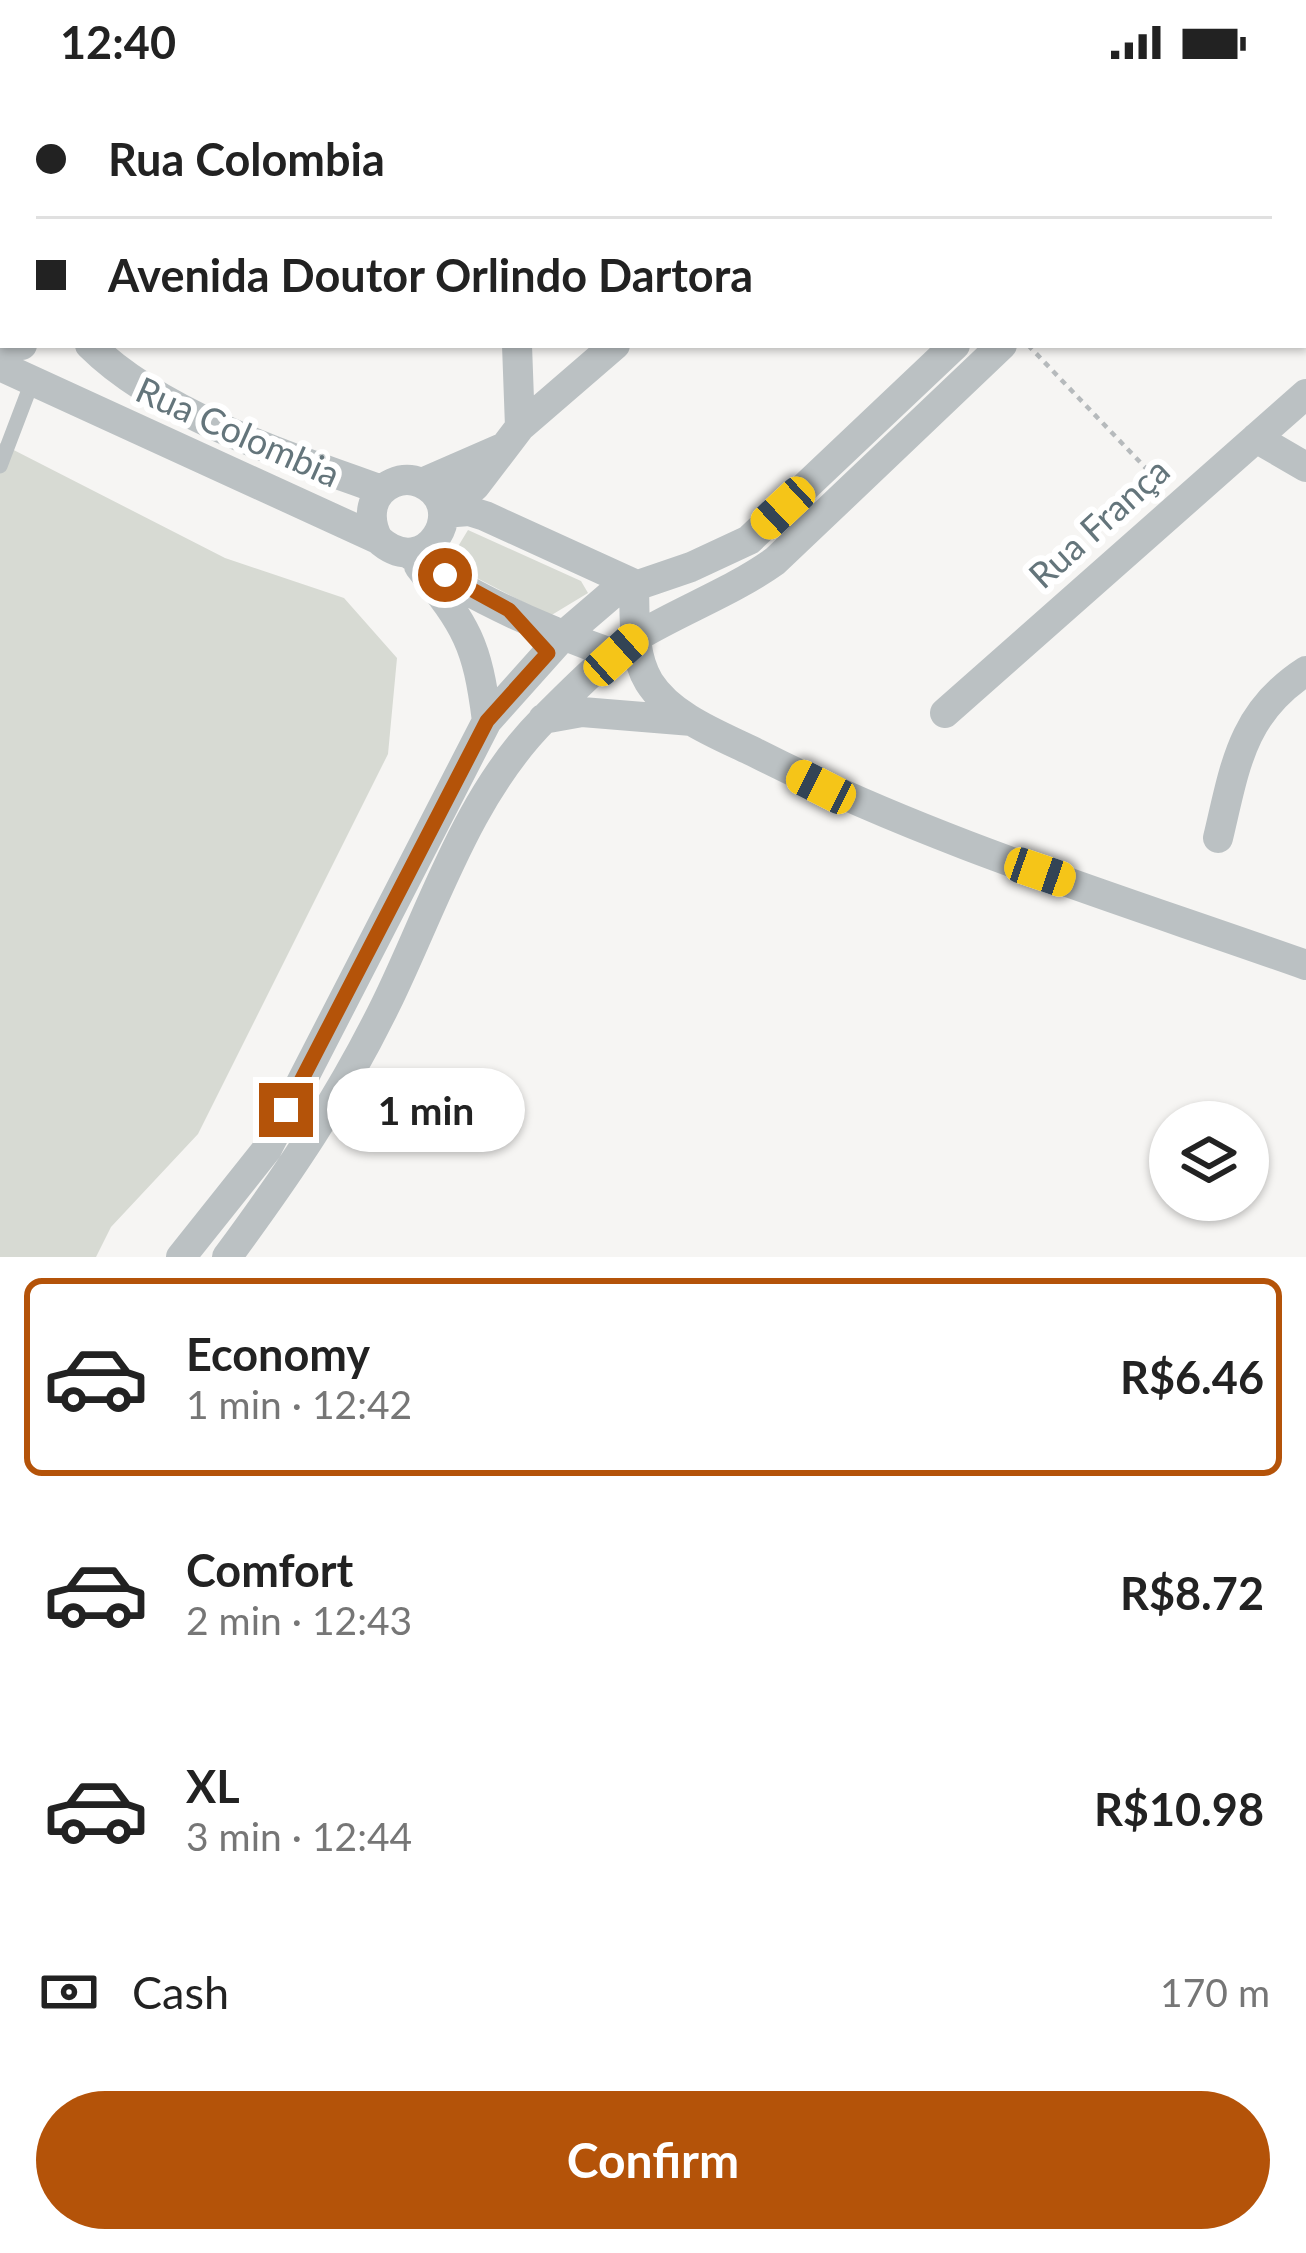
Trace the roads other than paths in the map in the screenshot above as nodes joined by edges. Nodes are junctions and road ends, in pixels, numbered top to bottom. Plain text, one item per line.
1 (94, 348) edge
2 (517, 348) edge
3 (612, 348) edge
4 (952, 348) edge
5 (999, 348) edge
6 (0, 366) edge
7 (32, 382) junction
8 (1306, 394) edge
9 (510, 438) junction
10 (1256, 438) junction
11 (0, 466) edge
12 (1306, 466) edge
13 (422, 483) junction
14 (382, 490) junction
15 (443, 511) junction
16 (378, 538) junction
17 (410, 555) junction
18 (634, 584) junction
19 (555, 645) junction
20 (626, 646) junction
21 (1306, 671) edge
22 (578, 688) junction
23 (603, 713) junction
24 (945, 713) dead end
25 (543, 719) junction
26 (487, 721) junction
27 (693, 721) junction
28 (1218, 838) dead end
29 (1306, 965) edge
30 (181, 1257) edge
31 (227, 1257) edge

1 - 14 street, Rua Colombia
2 - 9 street
3 - 9 street
4 - 18 street
5 - 20 street
6 - 7 street, Rua Colombia
7 - 11 lane
7 - 16 street, Rua Colombia
8 - 10 street, Rua França
9 - 13 street
9 - 15 street
10 - 12 street
10 - 24 street, Rua França
13 - 14 street
13 - 15 street
14 - 16 street
15 - 17 street
15 - 18 street
16 - 17 street
17 - 19 street
17 - 26 street
18 - 19 street
18 - 20 street
19 - 20 street
19 - 22 street
19 - 26 street
20 - 22 street
20 - 27 street
21 - 28 street
22 - 23 street
22 - 25 street
23 - 25 street
23 - 27 street
25 - 31 street
26 - 30 street
27 - 29 street

